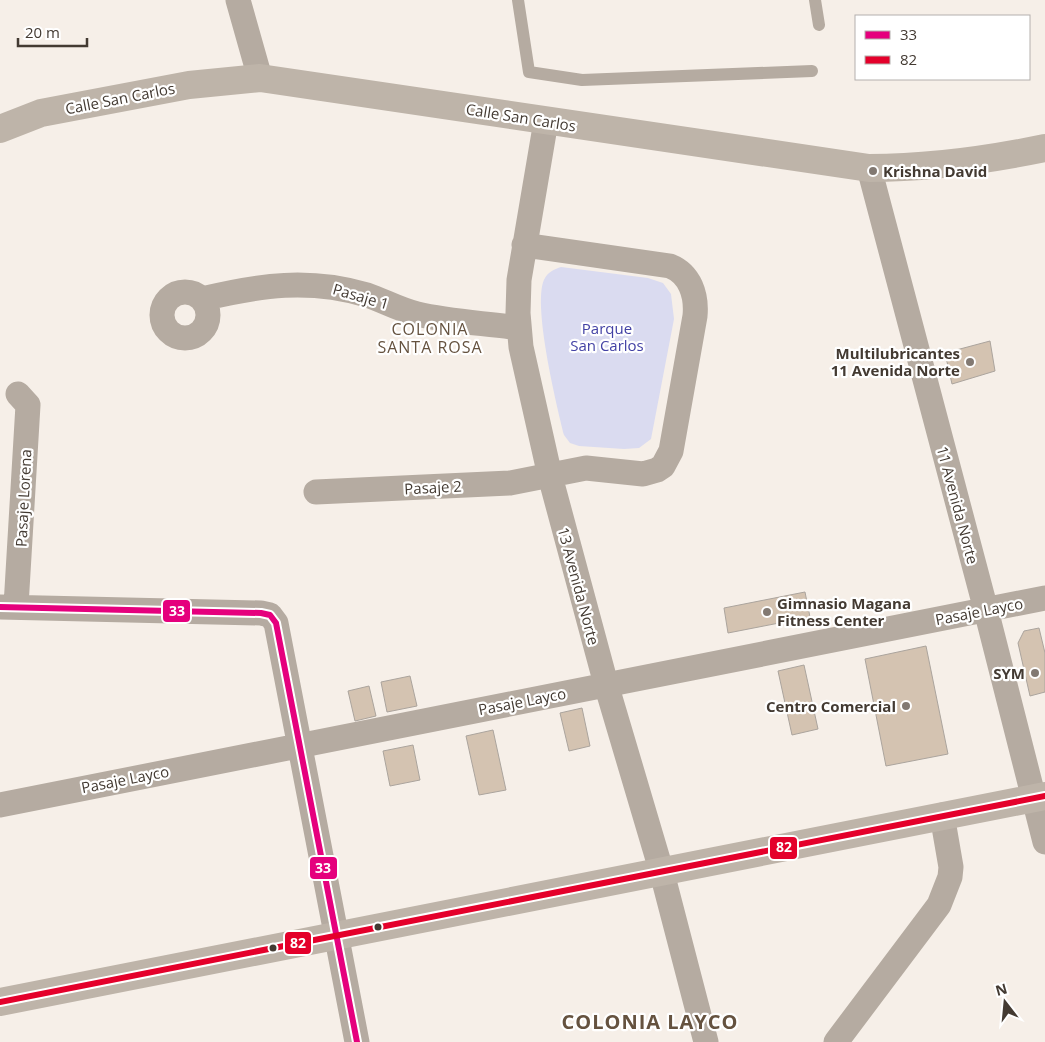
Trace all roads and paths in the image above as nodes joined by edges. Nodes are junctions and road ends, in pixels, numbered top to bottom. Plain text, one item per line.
1 (238, 0) edge
2 (518, 0) edge
3 (816, 0) edge
4 (819, 25) dead end
5 (812, 71) dead end
6 (260, 78) junction
7 (546, 121) junction
8 (0, 129) edge
9 (1045, 148) edge
10 (869, 168) junction
11 (524, 244) junction
12 (202, 299) dead end
13 (519, 328) junction
14 (18, 394) dead end
15 (550, 476) junction
16 (316, 492) dead end
17 (1045, 598) edge
18 (8, 606) edge
19 (986, 610) junction
20 (606, 684) junction
21 (300, 744) junction
22 (1040, 798) edge
23 (0, 805) edge
24 (942, 816) junction
25 (1045, 842) edge
26 (662, 873) junction
27 (338, 937) junction
28 (0, 1002) edge
29 (357, 1042) edge
30 (706, 1042) edge
31 (836, 1042) edge

1 - 6 street
2 - 5 lane
3 - 4 lane
6 - 7 street, Calle San Carlos
6 - 8 street, Calle San Carlos
7 - 10 street, Calle San Carlos
7 - 11 street, 13 Avenida Norte
9 - 10 street, Calle San Carlos
10 - 19 street, 11 Avenida Norte
11 - 13 street, 13 Avenida Norte
11 - 15 street, Pasaje 2
12 - 13 street, Pasaje 1
13 - 15 street, 13 Avenida Norte
14 - 18 street, Pasaje Lorena
15 - 16 street, Pasaje 2
15 - 20 street, 13 Avenida Norte
17 - 19 street, Pasaje Layco
18 - 21 street
19 - 20 street, Pasaje Layco
19 - 22 street, 11 Avenida Norte
20 - 21 street, Pasaje Layco
20 - 26 street, 13 Avenida Norte
21 - 23 street, Pasaje Layco
21 - 27 street
22 - 24 street
22 - 25 street, 11 Avenida Norte
24 - 26 street
24 - 31 street
26 - 27 street
26 - 30 street, 13 Avenida Norte
27 - 28 street
27 - 29 street

